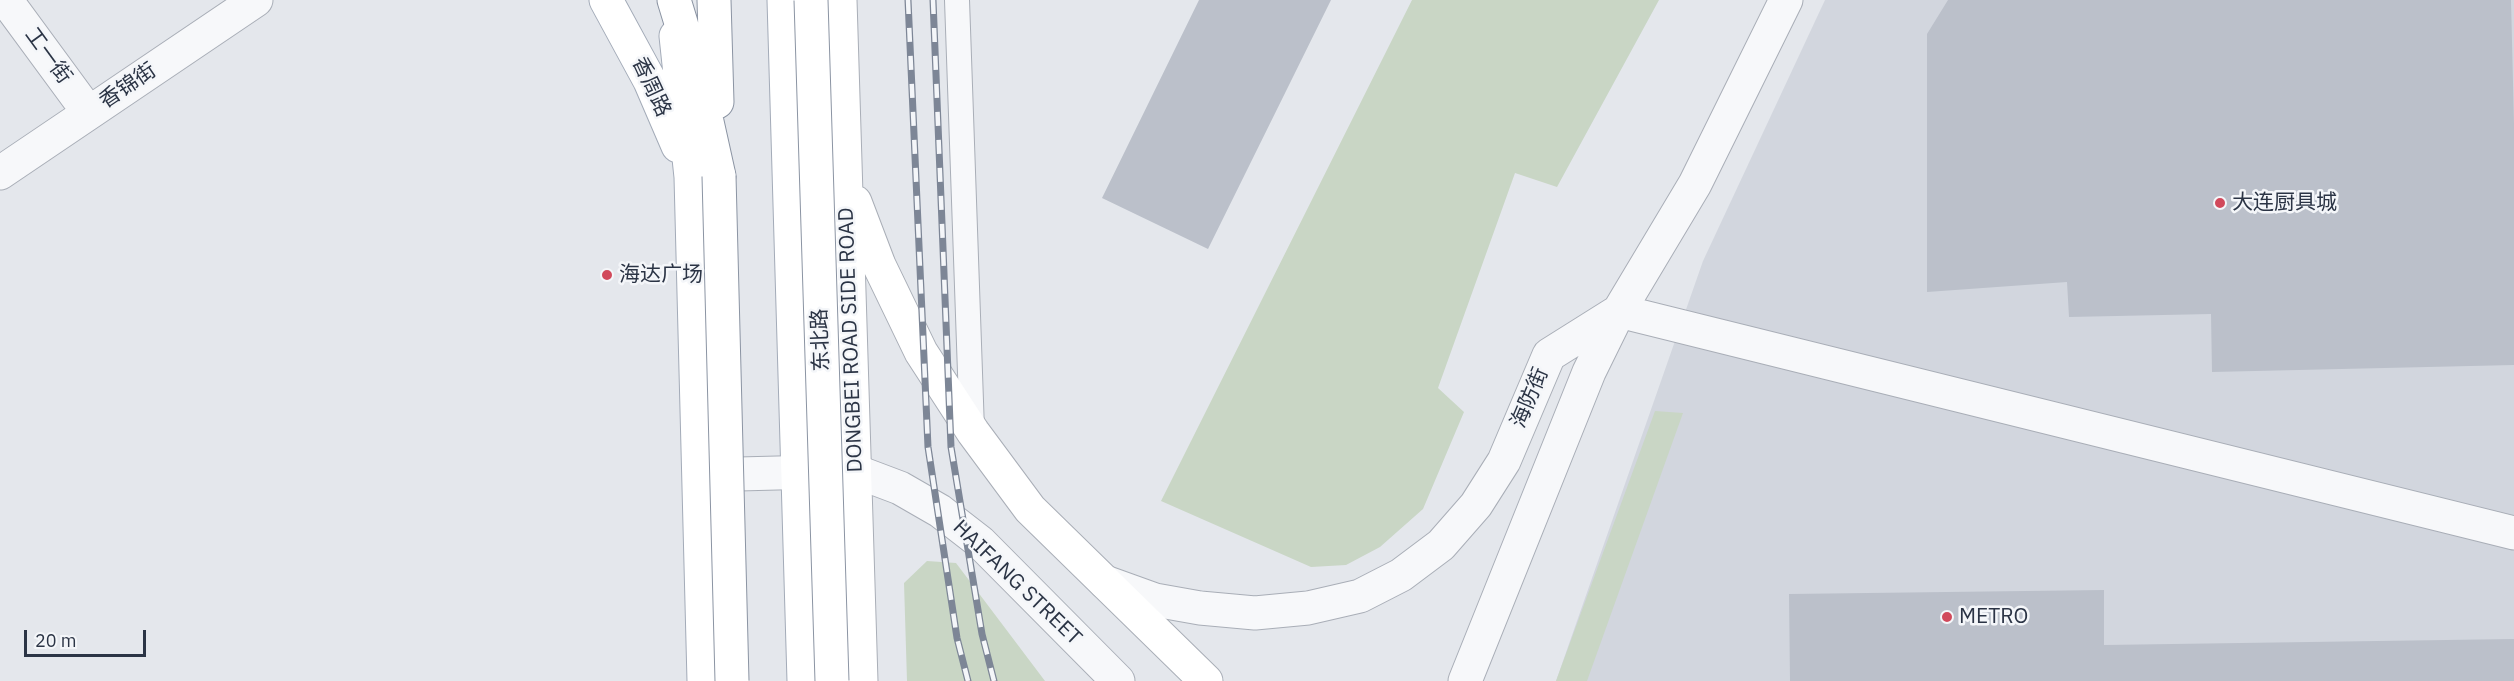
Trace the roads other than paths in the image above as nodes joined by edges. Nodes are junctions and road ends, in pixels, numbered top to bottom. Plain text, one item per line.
1 (6, 0) edge
2 (256, 0) edge
3 (606, 0) edge
4 (672, 0) edge
5 (714, 0) edge
6 (784, 0) edge
7 (811, 0) edge
8 (840, 0) edge
9 (957, 0) edge
10 (1786, 0) edge
11 (89, 113) junction
12 (0, 173) edge
13 (705, 176) junction
14 (845, 176) junction
15 (1619, 311) junction
16 (972, 432) junction
17 (855, 471) junction
18 (798, 472) junction
19 (698, 475) junction
20 (2514, 533) edge
21 (1105, 582) junction
22 (704, 681) edge
23 (732, 681) edge
24 (804, 681) edge
25 (832, 681) edge
26 (861, 681) edge
27 (1118, 681) edge
28 (1206, 681) edge
29 (1465, 681) edge

1 - 11 street, 工一街
2 - 11 street, 香锦街
3 - 13 main road, 香周路
4 - 13 main road
5 - 13 main road
6 - 18 main road, 东北路
7 - 25 main road, 东北路, bridge
8 - 14 main road, DONGBEI ROAD SIDE ROAD
9 - 16 lane
10 - 15 street
11 - 12 street, 香锦街
13 - 19 main road
13 - 23 main road, bridge
14 - 16 main road
14 - 17 main road, DONGBEI ROAD SIDE ROAD
15 - 20 street
15 - 21 street, 海防街
15 - 29 street
16 - 21 main road
17 - 18 street, HAIFANG STREET
17 - 26 main road, DONGBEI ROAD SIDE ROAD
17 - 27 street, HAIFANG STREET
18 - 19 street, HAIFANG STREET
18 - 24 main road, 东北路
19 - 22 main road
21 - 28 main road

